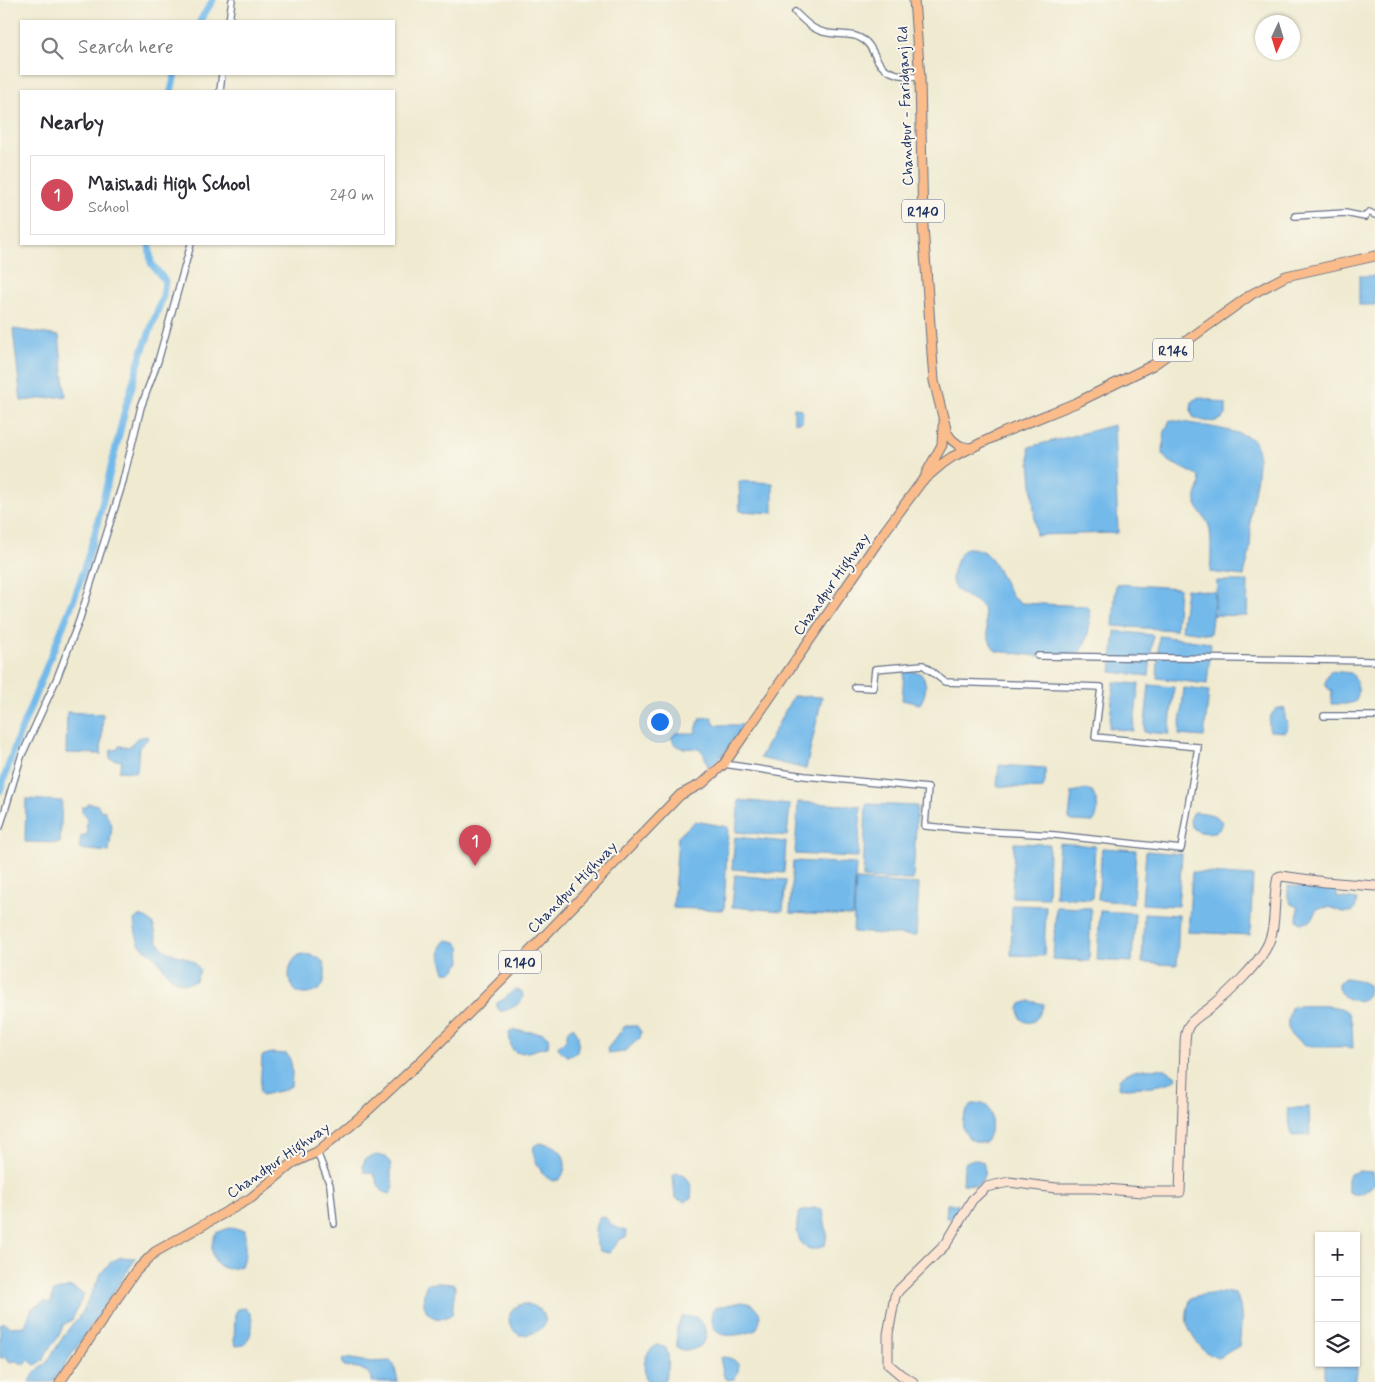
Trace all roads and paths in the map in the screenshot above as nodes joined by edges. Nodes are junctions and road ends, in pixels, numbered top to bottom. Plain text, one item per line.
1 (232, 0) edge
2 (914, 0) edge
3 (795, 12) dead end
4 (229, 20) edge
5 (222, 75) edge
6 (920, 78) junction
7 (220, 90) edge
8 (1375, 215) edge
9 (1295, 216) dead end
10 (191, 245) edge
11 (1375, 256) edge
12 (943, 420) junction
13 (969, 448) junction
14 (922, 481) junction
15 (1038, 656) dead end
16 (1375, 661) edge
17 (855, 687) dead end
18 (1324, 716) dead end
19 (1375, 716) edge
20 (724, 764) junction
21 (0, 828) edge
22 (1375, 886) edge
23 (318, 1152) junction
24 (334, 1224) dead end
25 (60, 1382) edge
26 (913, 1382) edge

1 - 4 street
2 - 6 main road, Chandpur - Faridganj Rd / R140
3 - 6 street
5 - 7 street
6 - 12 main road, Chandpur - Faridganj Rd / R140
8 - 9 street
10 - 21 street
11 - 13 main road, R146
12 - 13 main road, R140
12 - 14 main road, R140
13 - 14 main road, R140
14 - 20 main road, Chandpur Highway / R140
15 - 16 street
17 - 20 street
18 - 19 street
20 - 23 main road, Chandpur Highway / R140
22 - 26 street
23 - 24 street
23 - 25 main road, Chandpur Highway / R140

